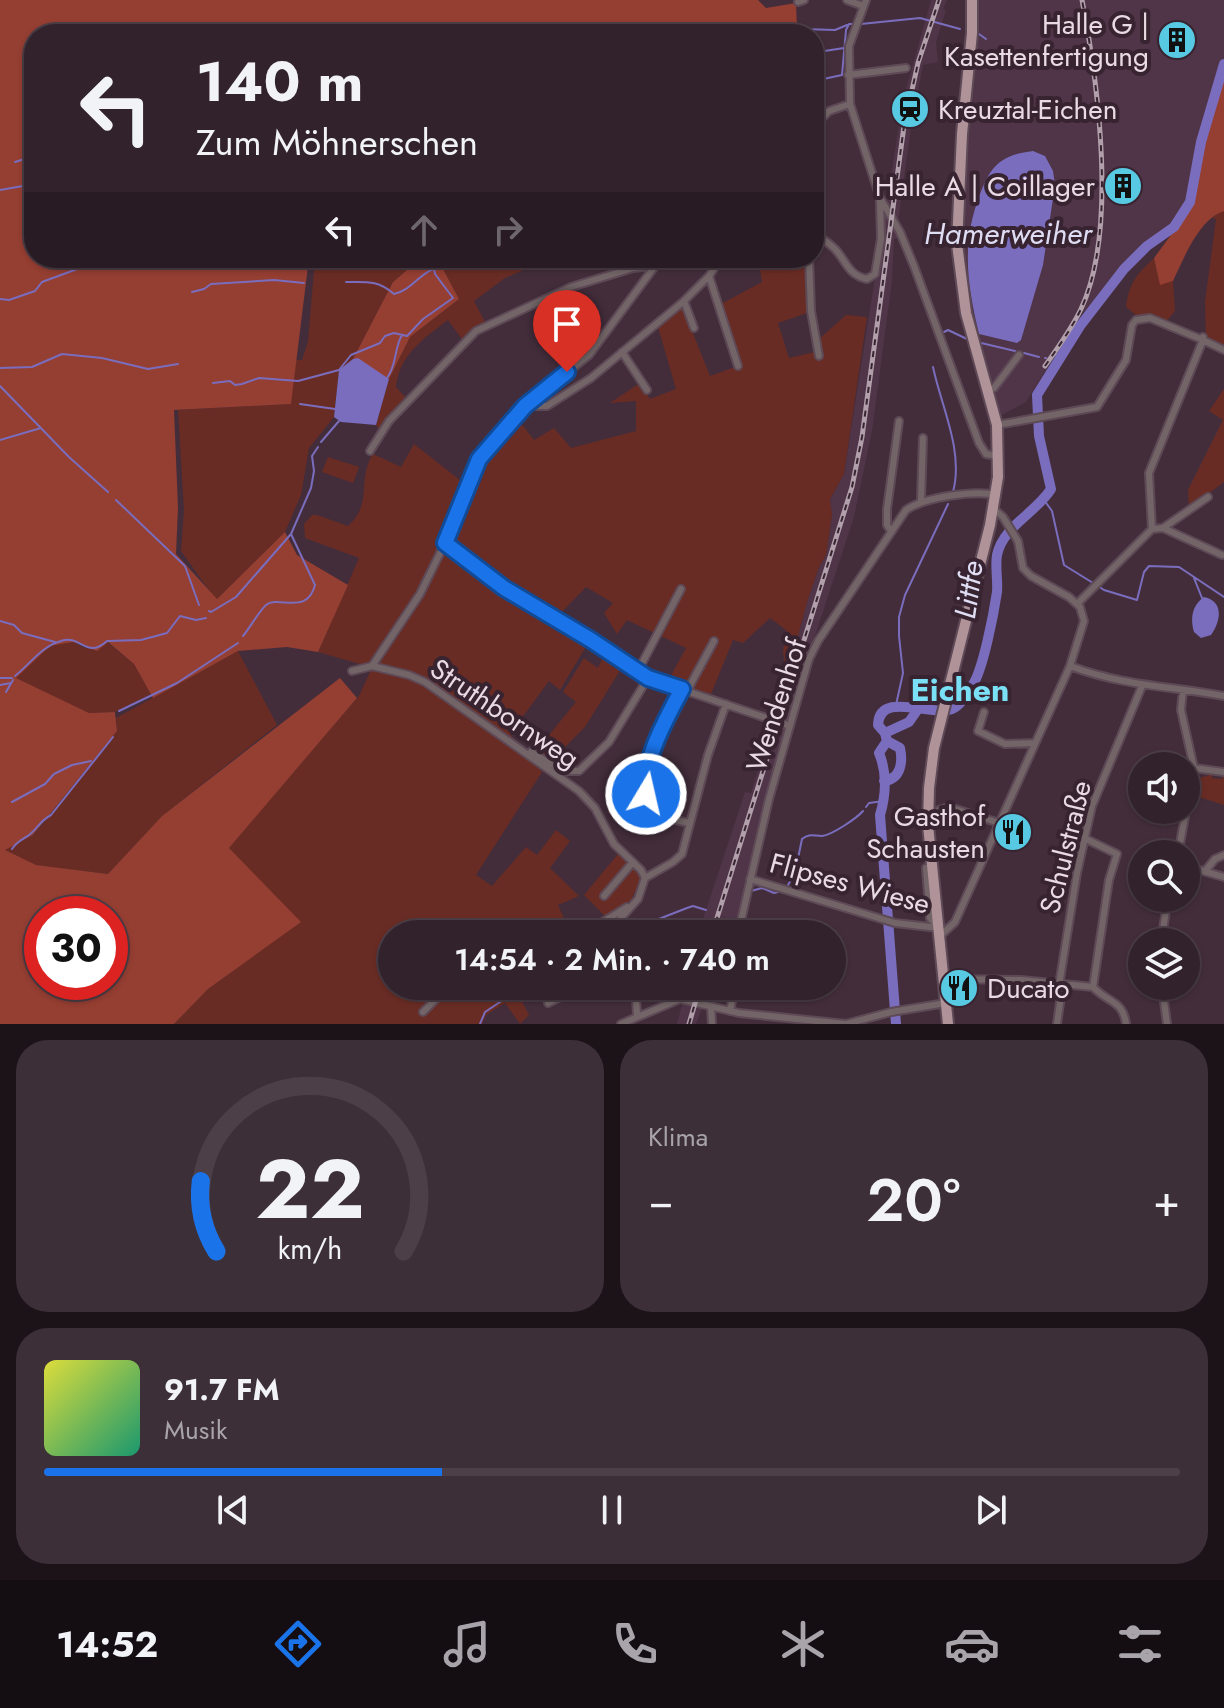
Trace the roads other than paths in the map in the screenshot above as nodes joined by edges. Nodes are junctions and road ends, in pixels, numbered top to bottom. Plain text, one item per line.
1 (847, 0) edge
2 (972, 0) edge
3 (864, 3) edge
4 (906, 68) dead end
5 (848, 75) junction
6 (850, 104) junction
7 (824, 116) edge
8 (880, 198) junction
9 (824, 240) edge
10 (633, 268) edge
11 (652, 268) edge
12 (714, 268) edge
13 (809, 268) edge
14 (709, 276) junction
15 (684, 301) junction
16 (694, 328) dead end
17 (1203, 338) junction
18 (1224, 350) edge
19 (622, 352) junction
20 (1019, 355) dead end
21 (819, 356) dead end
22 (738, 366) dead end
23 (647, 390) dead end
24 (987, 390) junction
25 (525, 406) junction
26 (899, 421) dead end
27 (997, 425) junction
28 (923, 438) dead end
29 (370, 451) dead end
30 (998, 456) junction
31 (997, 495) junction
32 (1208, 497) dead end
33 (921, 501) junction
34 (994, 509) junction
35 (1163, 528) junction
36 (1152, 529) junction
37 (891, 531) junction
38 (445, 543) junction
39 (1222, 555) edge
40 (681, 589) dead end
41 (1077, 604) junction
42 (714, 641) dead end
43 (372, 666) junction
44 (1070, 666) junction
45 (352, 671) dead end
46 (638, 671) junction
47 (648, 678) junction
48 (1142, 686) junction
49 (684, 690) junction
50 (1183, 690) junction
51 (1224, 696) edge
52 (726, 704) junction
53 (984, 712) dead end
54 (790, 726) junction
55 (1035, 743) junction
56 (1190, 752) edge
57 (529, 755) junction
58 (1200, 769) edge
59 (1224, 772) edge
60 (939, 810) dead end
61 (690, 823) junction
62 (999, 823) junction
63 (1084, 838) junction
64 (1224, 855) edge
65 (633, 862) junction
66 (926, 868) dead end
67 (1200, 869) edge
68 (1206, 870) junction
69 (1224, 877) edge
70 (645, 878) junction
71 (750, 879) junction
72 (604, 896) dead end
73 (634, 903) junction
74 (606, 920) edge
75 (621, 920) edge
76 (741, 920) edge
77 (939, 932) junction
78 (943, 979) junction
79 (1061, 984) junction
80 (1093, 987) junction
81 (435, 1000) edge
82 (554, 1000) edge
83 (636, 1000) edge
84 (677, 1000) edge
85 (684, 1000) edge
86 (732, 1000) edge
87 (1164, 1000) edge
88 (548, 1003) dead end
89 (946, 1003) junction
90 (711, 1007) junction
91 (730, 1011) junction
92 (423, 1012) dead end
93 (637, 1015) junction
94 (764, 1020) edge
95 (796, 1022) edge
96 (621, 1024) edge
97 (712, 1024) edge
98 (948, 1024) edge
99 (1057, 1024) edge
100 (1126, 1024) edge
101 (1167, 1024) edge

1 - 3 street
2 - 24 main road
3 - 5 street
4 - 5 street
5 - 6 street
6 - 7 street
6 - 8 street
8 - 9 street
8 - 30 street
10 - 29 street
11 - 25 street
12 - 14 street
13 - 21 street
14 - 15 street
14 - 22 street
15 - 16 street
15 - 19 street
17 - 18 street
17 - 27 street
17 - 36 street
19 - 23 street
19 - 25 street
20 - 24 street
24 - 27 main road
25 - 38 street
26 - 37 street
27 - 30 main road
28 - 33 street
30 - 31 main road
31 - 33 street
31 - 34 main road
32 - 35 street
33 - 37 street, Wendenhof
34 - 41 street
34 - 77 main road
35 - 36 street
35 - 39 street
36 - 41 street
37 - 54 street, Wendenhof
38 - 43 street
38 - 46 street
40 - 46 street
41 - 44 street
42 - 49 street
43 - 45 street
43 - 57 street, Struthbornweg
44 - 48 street
44 - 55 street
46 - 47 street
47 - 49 street
47 - 57 street
48 - 50 street
48 - 63 street, Schulstraße
49 - 52 street
49 - 61 street
50 - 51 street
50 - 56 street
52 - 54 street
52 - 61 street
53 - 55 street
54 - 71 street, Wendenhof
55 - 62 street
57 - 65 street, Struthbornweg
58 - 59 street
60 - 62 street
61 - 70 street
62 - 77 street
63 - 79 street, Schulstraße
63 - 80 street
64 - 68 street
65 - 70 street, Struthbornweg
65 - 72 street
66 - 77 street
67 - 68 street
68 - 69 street
70 - 73 street
71 - 76 street, Wendenhof
71 - 77 street, Flipses Wiese
73 - 74 street
73 - 75 street
77 - 78 main road
78 - 79 street
78 - 89 main road
79 - 80 street
79 - 99 street, Schulstraße
80 - 100 street
81 - 92 street
82 - 88 street
83 - 93 street
84 - 93 street
85 - 90 street
86 - 91 street
87 - 101 street
89 - 95 street
89 - 98 main road
90 - 91 street
90 - 97 street
91 - 94 street
93 - 96 street
94 - 95 street

